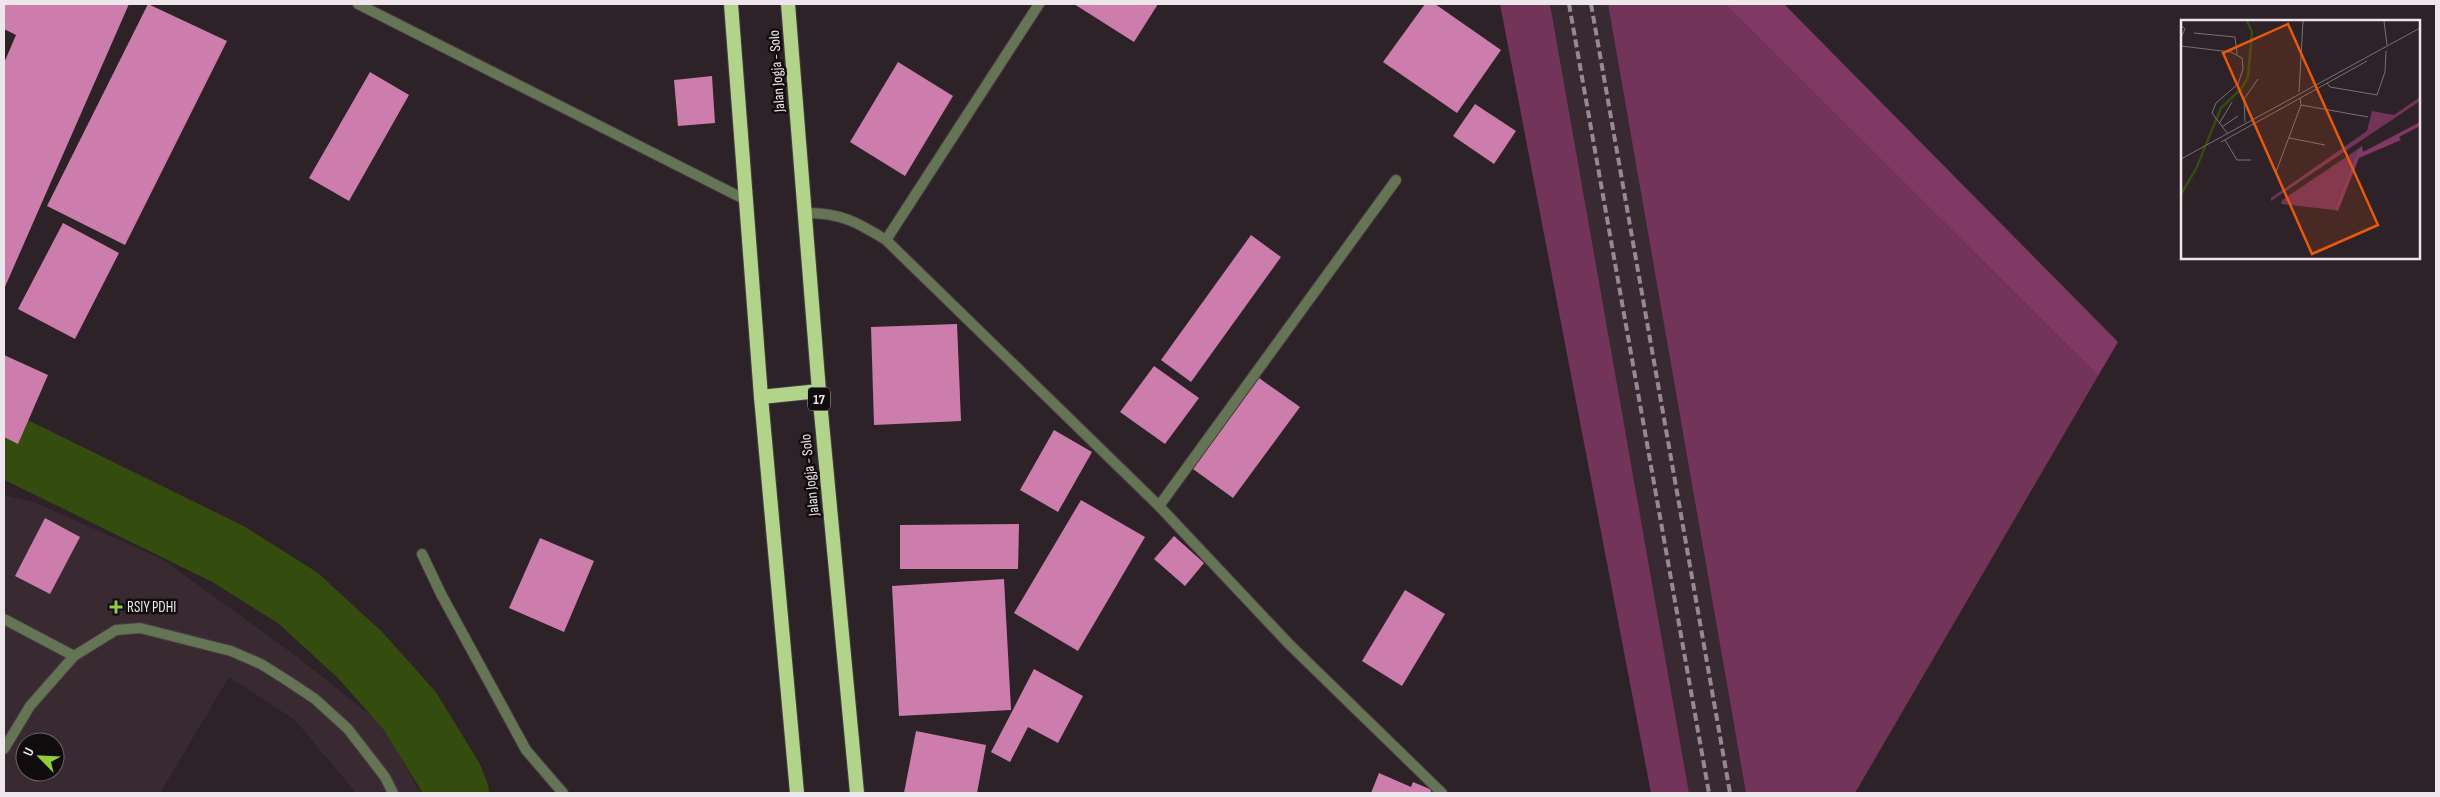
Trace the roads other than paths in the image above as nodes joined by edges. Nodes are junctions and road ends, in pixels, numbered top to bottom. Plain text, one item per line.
1 (358, 4) edge
2 (732, 4) edge
3 (788, 4) edge
4 (1039, 4) edge
5 (1396, 180) dead end
6 (746, 200) junction
7 (804, 213) junction
8 (886, 240) junction
9 (818, 390) junction
10 (761, 398) junction
11 (1159, 506) junction
12 (422, 554) dead end
13 (4, 619) edge
14 (74, 656) junction
15 (4, 749) edge
16 (393, 793) edge
17 (563, 793) edge
18 (797, 793) edge
19 (857, 793) edge
20 (1442, 793) edge

1 - 6 street
2 - 6 highway
3 - 7 highway, Jalan Jogja - Solo / 17
4 - 8 street
5 - 11 street
6 - 10 highway
7 - 8 street
7 - 9 highway, Jalan Jogja - Solo / 17
8 - 11 street
9 - 10 highway
9 - 19 highway, Jalan Jogja - Solo / 17
10 - 18 highway
11 - 20 street
12 - 17 street
13 - 14 street
14 - 15 street
14 - 16 street

